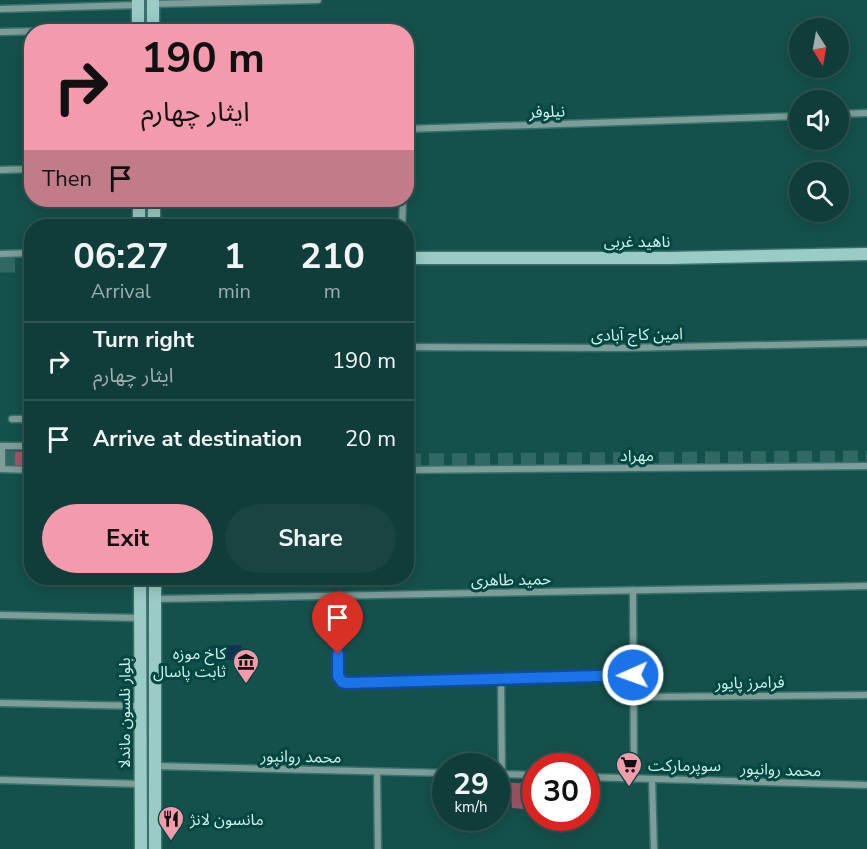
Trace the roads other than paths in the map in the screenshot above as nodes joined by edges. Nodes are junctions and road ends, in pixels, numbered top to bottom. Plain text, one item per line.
1 (318, 0) edge
2 (138, 2) edge
3 (153, 2) edge
4 (0, 9) edge
5 (138, 24) edge
6 (153, 24) edge
7 (0, 32) edge
8 (24, 32) edge
9 (867, 113) edge
10 (849, 114) edge
11 (789, 116) edge
12 (414, 129) edge
13 (24, 169) edge
14 (0, 170) edge
15 (0, 254) edge
16 (24, 254) edge
17 (867, 254) edge
18 (414, 258) edge
19 (867, 343) edge
20 (414, 347) edge
21 (12, 419) dead end
22 (24, 419) edge
23 (1, 446) edge
24 (24, 447) edge
25 (867, 466) edge
26 (1, 469) edge
27 (24, 470) edge
28 (414, 470) edge
29 (140, 585) edge
30 (155, 585) edge
31 (867, 586) edge
32 (633, 590) junction
33 (339, 596) junction
34 (155, 599) junction
35 (0, 615) edge
36 (140, 618) junction
37 (633, 675) junction
38 (501, 679) junction
39 (867, 695) edge
40 (633, 697) junction
41 (0, 703) edge
42 (140, 706) junction
43 (155, 706) junction
44 (499, 753) edge
45 (155, 766) junction
46 (377, 772) junction
47 (432, 773) edge
48 (600, 778) edge
49 (634, 779) junction
50 (652, 779) junction
51 (0, 780) edge
52 (141, 784) junction
53 (867, 785) edge
54 (141, 849) edge
55 (155, 849) edge
56 (378, 849) edge
57 (654, 849) edge

1 - 3 street
2 - 4 street
2 - 5 main road
3 - 6 main road
7 - 8 street
9 - 10 street
11 - 12 street, نیلوفر
13 - 14 street
15 - 16 street
17 - 18 main road, ناهید غربی
19 - 20 street, امین کاج آبادی
21 - 22 street
23 - 24 street
23 - 26 street
25 - 28 street, مهراد
26 - 27 street
29 - 36 main road, بلوار نلسون ماندلا
30 - 34 main road, بلوار نلسون ماندلا
31 - 32 street, حمید طاهری
32 - 33 street, حمید طاهری
32 - 37 street
33 - 34 street, حمید طاهری
33 - 38 street
34 - 43 main road, بلوار نلسون ماندلا
35 - 36 street
36 - 42 main road, بلوار نلسون ماندلا
37 - 38 street
37 - 40 street
38 - 44 street
39 - 40 street, فرامرز پایور
40 - 49 street
41 - 42 street
42 - 43 main road
42 - 52 main road, بلوار نلسون ماندلا
43 - 45 main road, بلوار نلسون ماندلا
45 - 46 street, محمد روانپور
45 - 55 main road, بلوار نلسون ماندلا
46 - 47 street, محمد روانپور
46 - 56 street
48 - 49 street, محمد روانپور
49 - 50 street, محمد روانپور
50 - 53 street, محمد روانپور
50 - 57 street
51 - 52 street
52 - 54 main road, بلوار نلسون ماندلا

